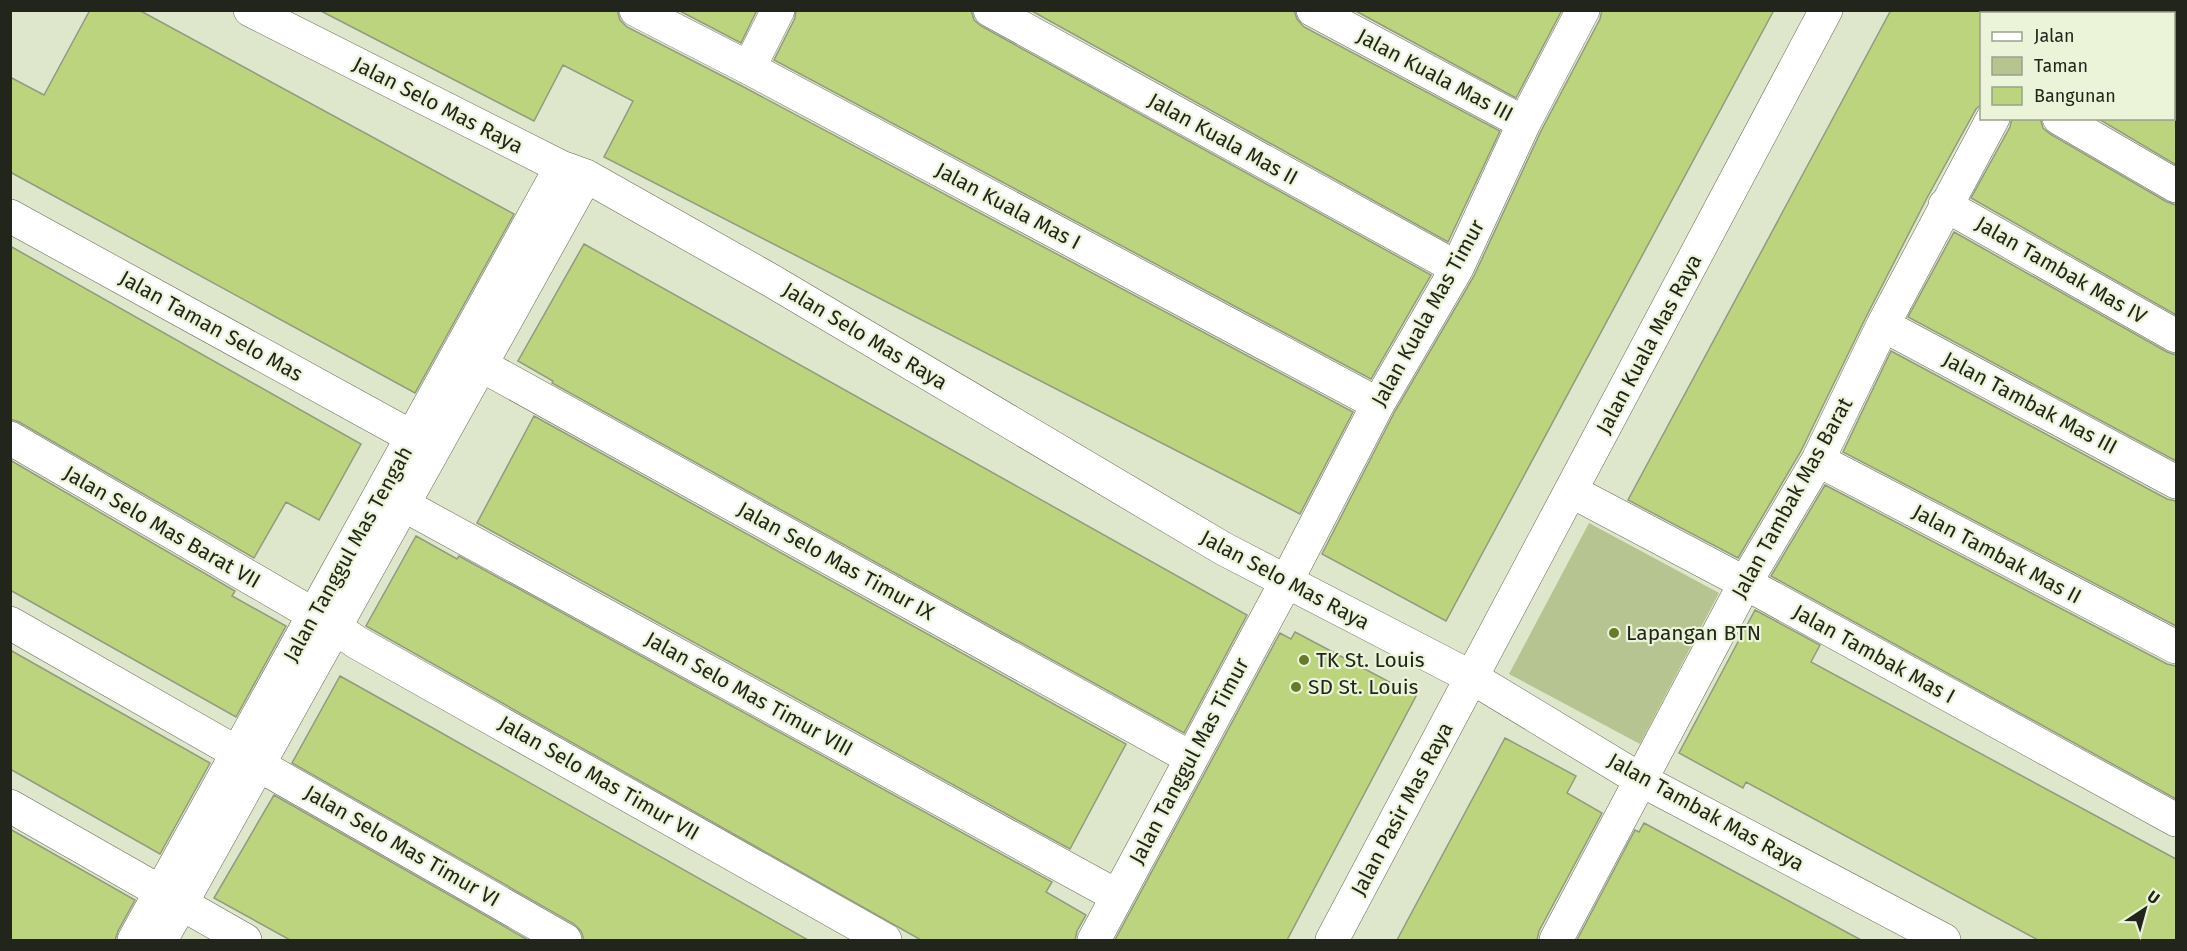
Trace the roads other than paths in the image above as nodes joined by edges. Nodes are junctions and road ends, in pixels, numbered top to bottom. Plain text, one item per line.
1 (250, 10) edge
2 (636, 10) edge
3 (778, 10) edge
4 (990, 10) edge
5 (1314, 10) edge
6 (1583, 10) edge
7 (1827, 10) edge
8 (749, 68) junction
9 (1992, 120) edge
10 (2062, 120) edge
11 (1524, 123) junction
12 (573, 172) junction
13 (2176, 186) edge
14 (1945, 205) junction
15 (10, 216) edge
16 (1457, 268) junction
17 (1883, 325) junction
18 (2176, 336) edge
19 (481, 365) junction
20 (1378, 404) junction
21 (412, 436) junction
22 (10, 438) edge
23 (1818, 460) junction
24 (2176, 482) edge
25 (1571, 491) junction
26 (392, 499) junction
27 (1286, 582) junction
28 (1745, 583) junction
29 (324, 621) junction
30 (10, 622) edge
31 (2176, 647) edge
32 (1472, 677) junction
33 (249, 758) junction
34 (1191, 758) junction
35 (1641, 780) junction
36 (10, 806) edge
37 (2176, 820) edge
38 (1117, 896) junction
39 (171, 898) junction
40 (134, 940) edge
41 (160, 940) edge
42 (245, 940) edge
43 (565, 940) edge
44 (885, 940) edge
45 (1094, 940) edge
46 (1332, 940) edge
47 (1556, 940) edge
48 (1944, 940) edge

1 - 12 street, Jalan Selo Mas Raya
2 - 8 street, Jalan Kuala Mas I
3 - 8 street
4 - 16 street, Jalan Kuala Mas II
5 - 11 street, Jalan Kuala Mas III
6 - 11 street, Jalan Kuala Mas Timur
7 - 25 street, Jalan Kuala Mas Raya
8 - 20 street, Jalan Kuala Mas I
9 - 14 street, Jalan Tambak Mas Barat
10 - 13 street
11 - 16 street, Jalan Kuala Mas Timur
12 - 19 street, Jalan Tanggul Mas Tengah
12 - 21 street, Jalan Tanggul Mas Tengah
12 - 27 street, Jalan Selo Mas Raya
14 - 17 street, Jalan Tambak Mas Barat
14 - 18 street, Jalan Tambak Mas IV
15 - 21 street, Jalan Taman Selo Mas
16 - 20 street, Jalan Kuala Mas Timur
17 - 23 street, Jalan Tambak Mas Barat
17 - 24 street, Jalan Tambak Mas III
19 - 26 street, Jalan Tanggul Mas Tengah
19 - 34 street, Jalan Selo Mas Timur IX
20 - 27 street, Jalan Kuala Mas Timur
21 - 26 street, Jalan Tanggul Mas Tengah
22 - 29 street, Jalan Selo Mas Barat VII
23 - 28 street, Jalan Tambak Mas Barat
23 - 31 street, Jalan Tambak Mas II
25 - 28 street, Jalan Tambak Mas I
25 - 32 street, Jalan Kuala Mas Raya
26 - 29 street, Jalan Tanggul Mas Tengah
26 - 38 street, Jalan Selo Mas Timur VIII
27 - 32 street, Jalan Selo Mas Raya
27 - 34 street, Jalan Tanggul Mas Timur
28 - 35 street, Jalan Tambak Mas Barat
28 - 37 street, Jalan Tambak Mas I
29 - 33 street, Jalan Tanggul Mas Tengah
29 - 44 street, Jalan Selo Mas Timur VII
30 - 33 street, Jalan Selo Mas Timur VI
32 - 35 street, Jalan Tambak Mas Raya
32 - 46 street, Jalan Pasir Mas Raya
33 - 39 street, Jalan Tanggul Mas Tengah
33 - 43 street, Jalan Selo Mas Timur VI
34 - 38 street, Jalan Tanggul Mas Timur
35 - 47 street, Jalan Tambak Mas Barat
35 - 48 street, Jalan Tambak Mas Raya
36 - 39 street
38 - 45 street, Jalan Tanggul Mas Timur
39 - 40 street, Jalan Tanggul Mas Tengah
39 - 41 street, Jalan Tanggul Mas Tengah
39 - 42 street

